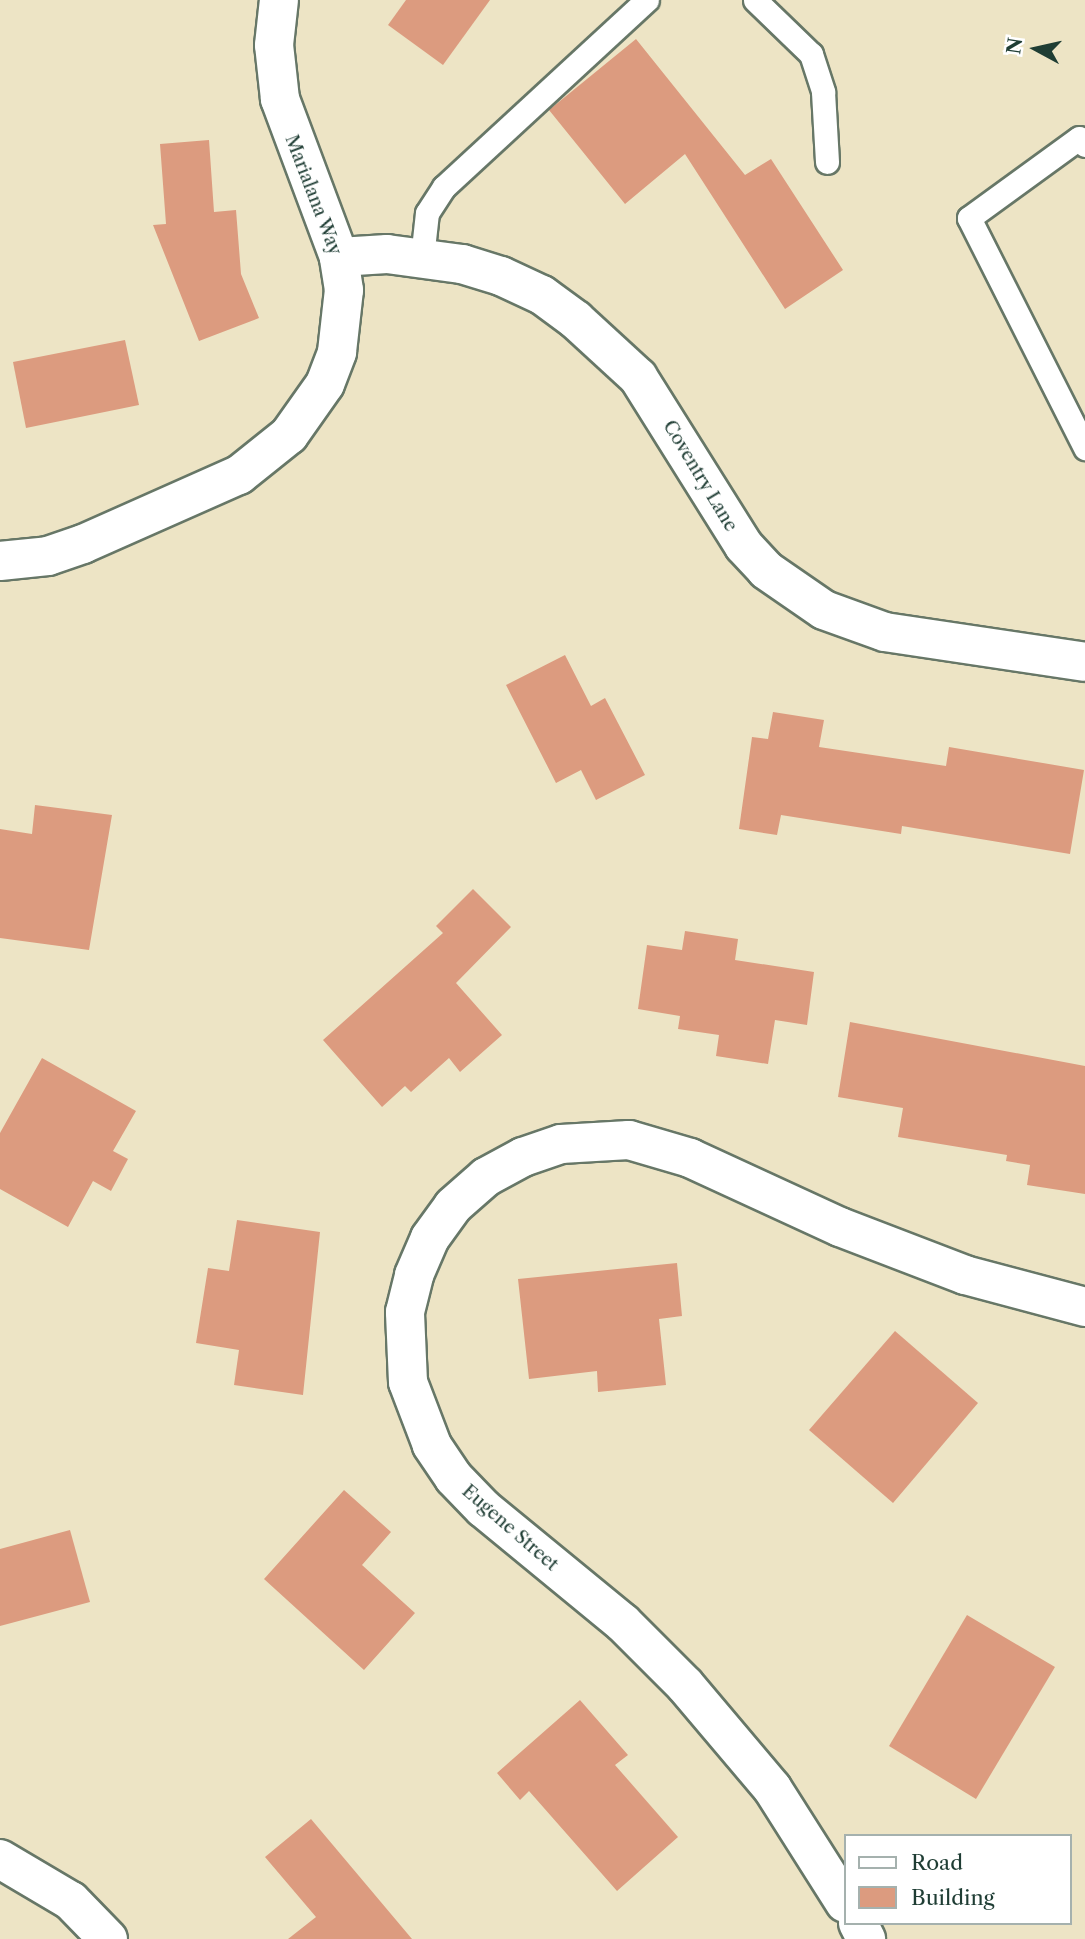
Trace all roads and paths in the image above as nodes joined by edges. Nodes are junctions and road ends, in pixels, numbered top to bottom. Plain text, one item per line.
1 (279, 0) edge
2 (647, 0) edge
3 (755, 0) edge
4 (1085, 145) edge
5 (827, 162) dead end
6 (338, 257) junction
7 (422, 258) junction
8 (1085, 448) edge
9 (0, 561) edge
10 (1085, 662) edge
11 (1085, 1307) edge
12 (0, 1859) edge
13 (844, 1901) edge
14 (108, 1939) edge

1 - 6 street, Marialana Way
2 - 7 lane
3 - 5 lane
4 - 8 lane
6 - 7 street, Coventry Lane
6 - 9 street, Marialana Way
7 - 10 street, Coventry Lane
11 - 13 street, Eugene Street
12 - 14 street

